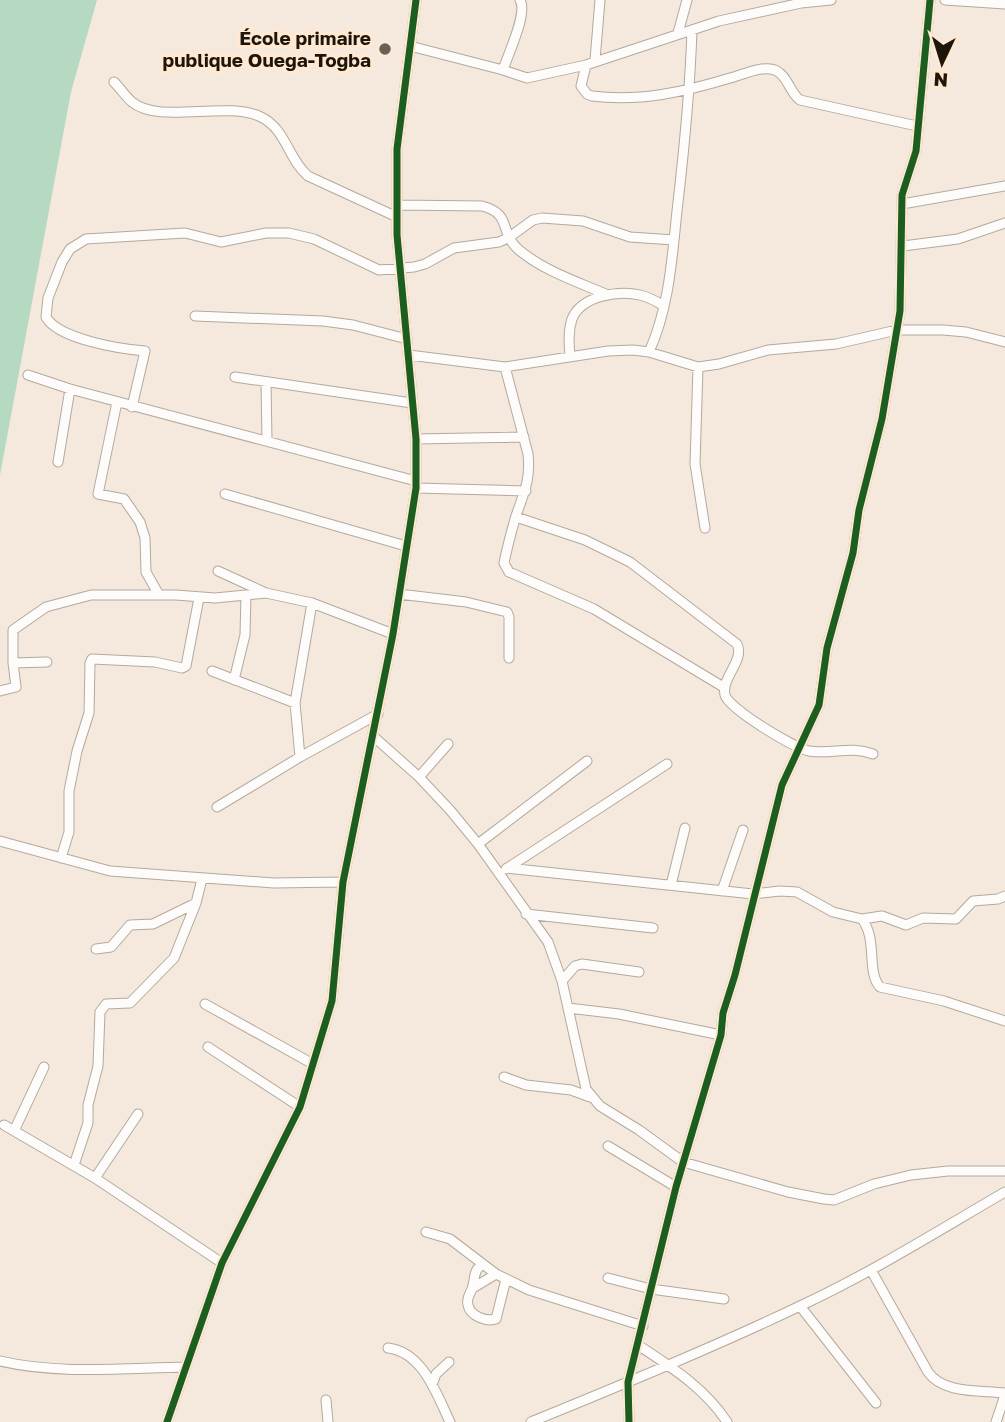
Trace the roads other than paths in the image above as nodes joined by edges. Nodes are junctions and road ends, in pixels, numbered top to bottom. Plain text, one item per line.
1 (416, 0) edge
2 (520, 0) edge
3 (600, 0) edge
4 (687, 0) edge
5 (831, 0) edge
6 (930, 0) edge
7 (944, 0) edge
8 (1005, 4) edge
9 (692, 30) junction
10 (678, 33) junction
11 (410, 46) junction
12 (595, 61) junction
13 (586, 65) junction
14 (503, 70) junction
15 (114, 82) dead end
16 (690, 90) junction
17 (917, 126) junction
18 (1005, 186) edge
19 (902, 204) junction
20 (397, 205) junction
21 (397, 217) junction
22 (1005, 223) edge
23 (508, 238) junction
24 (674, 240) junction
25 (903, 246) junction
26 (400, 268) junction
27 (608, 295) junction
28 (664, 306) junction
29 (195, 316) dead end
30 (897, 330) junction
31 (407, 340) junction
32 (1005, 342) edge
33 (649, 352) junction
34 (409, 355) junction
35 (570, 357) junction
36 (505, 367) junction
37 (698, 367) junction
38 (28, 375) dead end
39 (235, 377) dead end
40 (266, 382) junction
41 (70, 390) junction
42 (117, 402) junction
43 (412, 403) junction
44 (132, 407) junction
45 (524, 437) junction
46 (416, 439) junction
47 (267, 441) junction
48 (58, 462) dead end
49 (416, 485) junction
50 (526, 491) junction
51 (225, 494) dead end
52 (516, 517) junction
53 (705, 527) dead end
54 (405, 546) junction
55 (218, 571) dead end
56 (266, 593) junction
57 (399, 594) junction
58 (159, 595) junction
59 (246, 596) junction
60 (199, 598) junction
61 (312, 603) junction
62 (393, 634) junction
63 (509, 657) dead end
64 (47, 662) dead end
65 (13, 663) junction
66 (212, 671) dead end
67 (234, 680) junction
68 (725, 688) junction
69 (0, 691) edge
70 (295, 703) junction
71 (378, 714) junction
72 (373, 736) junction
73 (448, 744) dead end
74 (798, 748) junction
75 (873, 754) dead end
76 (300, 757) junction
77 (587, 761) dead end
78 (667, 764) dead end
79 (419, 777) junction
80 (217, 807) dead end
81 (685, 828) dead end
82 (743, 830) dead end
83 (0, 841) edge
84 (478, 844) junction
85 (61, 858) junction
86 (503, 871) junction
87 (202, 879) junction
88 (343, 882) junction
89 (671, 885) junction
90 (722, 891) junction
91 (753, 894) junction
92 (1005, 896) edge
93 (196, 902) junction
94 (526, 914) junction
95 (862, 919) junction
96 (653, 928) dead end
97 (96, 949) dead end
98 (639, 972) dead end
99 (562, 981) junction
100 (205, 1004) dead end
101 (568, 1008) junction
102 (1005, 1021) edge
103 (721, 1035) junction
104 (208, 1047) dead end
105 (313, 1064) junction
106 (44, 1067) dead end
107 (504, 1077) dead end
108 (590, 1097) junction
109 (300, 1108) junction
110 (138, 1114) dead end
111 (4, 1125) dead end
112 (14, 1131) junction
113 (608, 1146) dead end
114 (683, 1162) junction
115 (74, 1165) junction
116 (1005, 1171) edge
117 (95, 1178) junction
118 (676, 1187) junction
119 (1005, 1192) edge
120 (426, 1232) dead end
121 (222, 1263) junction
122 (483, 1264) junction
123 (872, 1270) junction
124 (501, 1277) junction
125 (608, 1278) dead end
126 (473, 1288) junction
127 (651, 1289) junction
128 (724, 1299) dead end
129 (800, 1306) junction
130 (643, 1326) junction
131 (638, 1345) junction
132 (388, 1348) dead end
133 (0, 1361) edge
134 (449, 1362) dead end
135 (668, 1365) junction
136 (186, 1367) junction
137 (433, 1382) junction
138 (628, 1382) junction
139 (1005, 1394) edge
140 (326, 1400) dead end
141 (876, 1403) dead end
142 (167, 1422) edge
143 (328, 1422) edge
144 (450, 1422) edge
145 (531, 1422) edge
146 (629, 1422) edge
147 (727, 1422) edge
148 (996, 1422) edge

1 - 11 street
2 - 14 street
3 - 12 street
4 - 10 street
5 - 9 street
6 - 17 street
7 - 8 street
9 - 10 street
9 - 16 street
10 - 12 street
11 - 14 street
11 - 20 street
12 - 13 street
13 - 14 street
13 - 16 street
15 - 21 street
16 - 17 street
16 - 24 street
17 - 19 street
18 - 19 street
19 - 25 street
20 - 21 street
20 - 23 street
21 - 26 street
22 - 25 street
23 - 24 street
23 - 26 street
23 - 27 street
24 - 28 street
25 - 30 street
26 - 31 street
26 - 44 street
27 - 28 street
27 - 35 street
28 - 33 street
29 - 31 street
30 - 32 street
30 - 37 street
30 - 74 street
31 - 34 street
33 - 35 street
33 - 37 street
34 - 36 street
34 - 43 street
35 - 36 street
36 - 45 street
37 - 53 street
38 - 41 street
39 - 40 street
40 - 43 street
40 - 47 street
41 - 42 street
41 - 48 street
42 - 44 street
42 - 58 street
43 - 46 street
44 - 47 street
45 - 46 street
45 - 50 street
46 - 49 street
47 - 49 street
49 - 50 street
49 - 54 street
50 - 52 street
51 - 54 street
52 - 68 street
52 - 68 street
54 - 57 street
55 - 56 street
56 - 59 street
56 - 61 street
57 - 62 street
57 - 63 street
58 - 60 street
58 - 65 street
59 - 60 street
59 - 67 street
60 - 85 street
61 - 62 street
61 - 70 street
62 - 71 street
64 - 65 street
65 - 69 street
66 - 67 street
67 - 70 street
68 - 74 street
70 - 76 street
71 - 72 street
71 - 76 street
72 - 79 street
72 - 88 street
73 - 79 street
74 - 75 street
74 - 91 street
76 - 80 street
77 - 84 street
78 - 86 street
79 - 84 street
81 - 89 street
82 - 90 street
83 - 85 street
84 - 86 street
85 - 87 street
86 - 89 street
86 - 94 street
87 - 88 street
87 - 93 street
88 - 105 street
89 - 90 street
90 - 91 street
91 - 95 street
91 - 103 street
92 - 95 street
93 - 97 street
93 - 115 street
94 - 96 street
94 - 99 street
95 - 102 street
98 - 99 street
99 - 101 street
100 - 105 street
101 - 103 street
101 - 108 street
103 - 114 street
104 - 109 street
105 - 109 street
106 - 112 street
107 - 108 street
108 - 114 street
109 - 121 street
110 - 117 street
111 - 112 street
112 - 115 street
113 - 118 street
114 - 116 street
114 - 118 street
115 - 117 street
117 - 121 street
118 - 127 street
119 - 123 street
120 - 122 street
121 - 136 street
122 - 124 street
122 - 126 street
123 - 129 street
123 - 139 street
124 - 126 street
124 - 126 street
124 - 130 street
125 - 127 street
127 - 128 street
127 - 130 street
129 - 135 street
129 - 141 street
130 - 131 street
131 - 135 street
131 - 138 street
132 - 137 street
133 - 136 street
134 - 137 street
135 - 138 street
135 - 147 street
136 - 142 street
137 - 144 street
138 - 145 street
138 - 146 street
139 - 148 street
140 - 143 street

